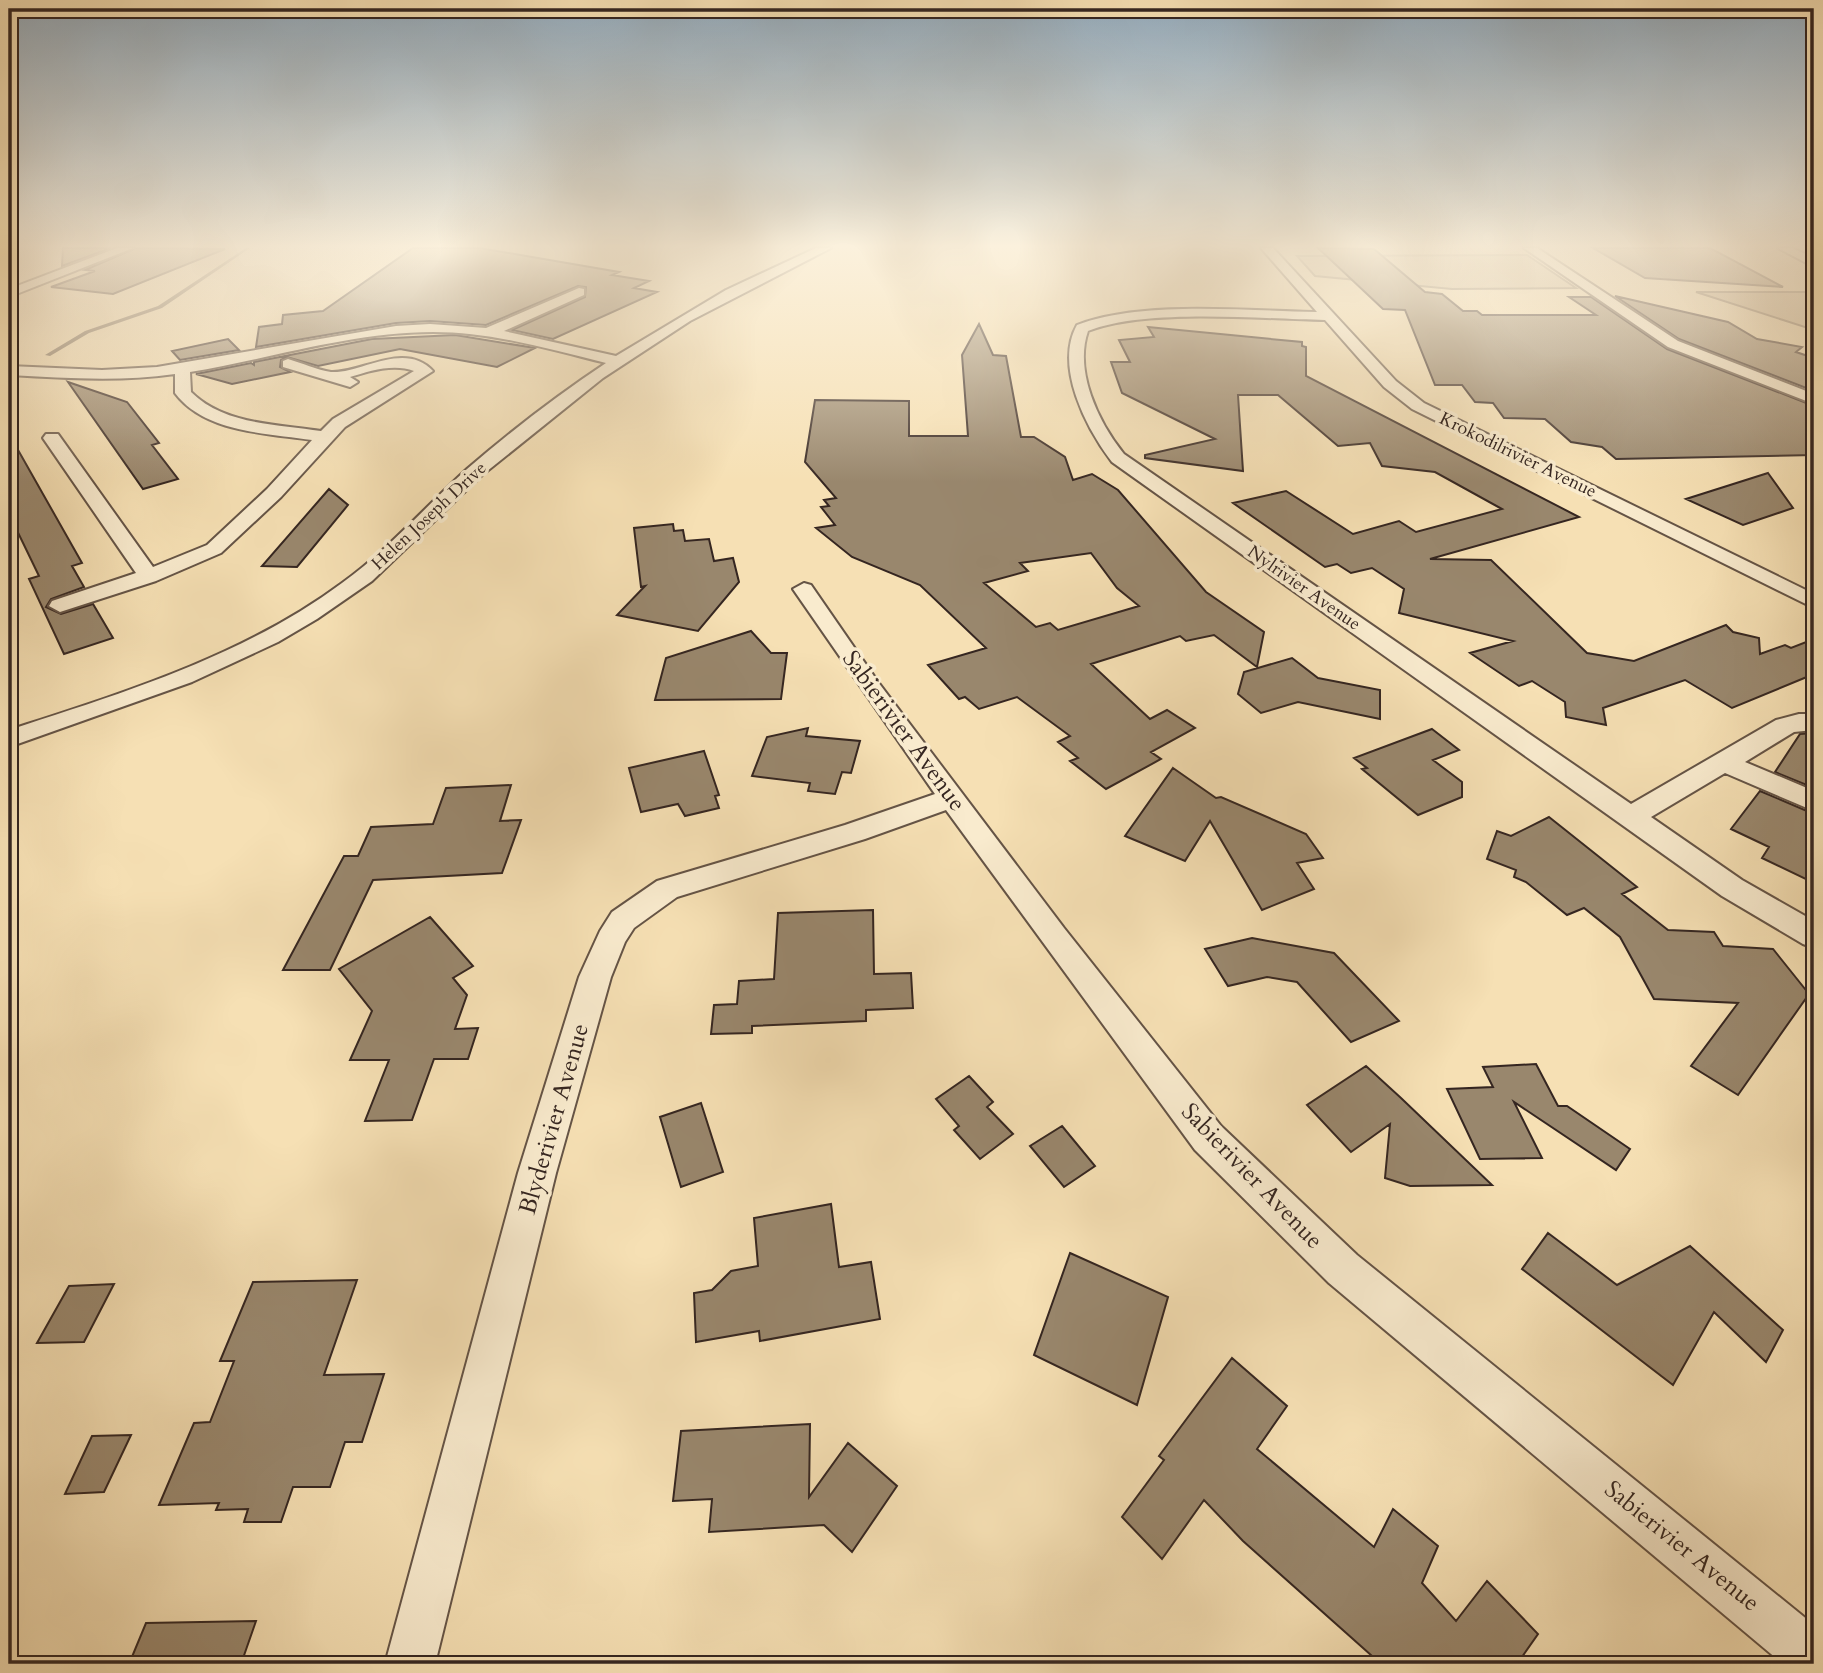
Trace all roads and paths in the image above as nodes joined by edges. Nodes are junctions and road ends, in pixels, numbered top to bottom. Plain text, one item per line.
1 (503, 326) edge
2 (675, 326) edge
3 (1085, 326) edge
4 (1337, 326) edge
5 (1647, 326) edge
6 (487, 333) junction
7 (619, 361) junction
8 (288, 364) dead end
9 (181, 369) junction
10 (9, 370) edge
11 (334, 377) junction
12 (386, 393) junction
13 (1814, 399) edge
14 (324, 437) junction
15 (52, 439) dead end
16 (149, 576) junction
17 (804, 589) dead end
18 (1814, 602) edge
19 (60, 606) dead end
20 (1814, 722) edge
21 (9, 739) edge
22 (1725, 762) junction
23 (952, 798) junction
24 (1814, 802) edge
25 (1629, 816) junction
26 (1814, 936) edge
27 (1814, 1657) edge
28 (411, 1664) edge

1 - 6 street
2 - 7 street, Helen Joseph Drive
3 - 25 street, Nylrivier Avenue
4 - 18 street, Krokodilrivier Avenue
5 - 13 street
6 - 7 street
6 - 9 street
7 - 21 street, Helen Joseph Drive
8 - 11 street
9 - 10 street
9 - 14 street
11 - 12 street
11 - 12 street
12 - 14 street
14 - 16 street
15 - 16 street
16 - 19 street
17 - 23 street, Sabierivier Avenue
20 - 22 street
22 - 24 street
22 - 25 street
23 - 27 street, Sabierivier Avenue
23 - 28 street, Blyderivier Avenue
25 - 26 street, Nylrivier Avenue

